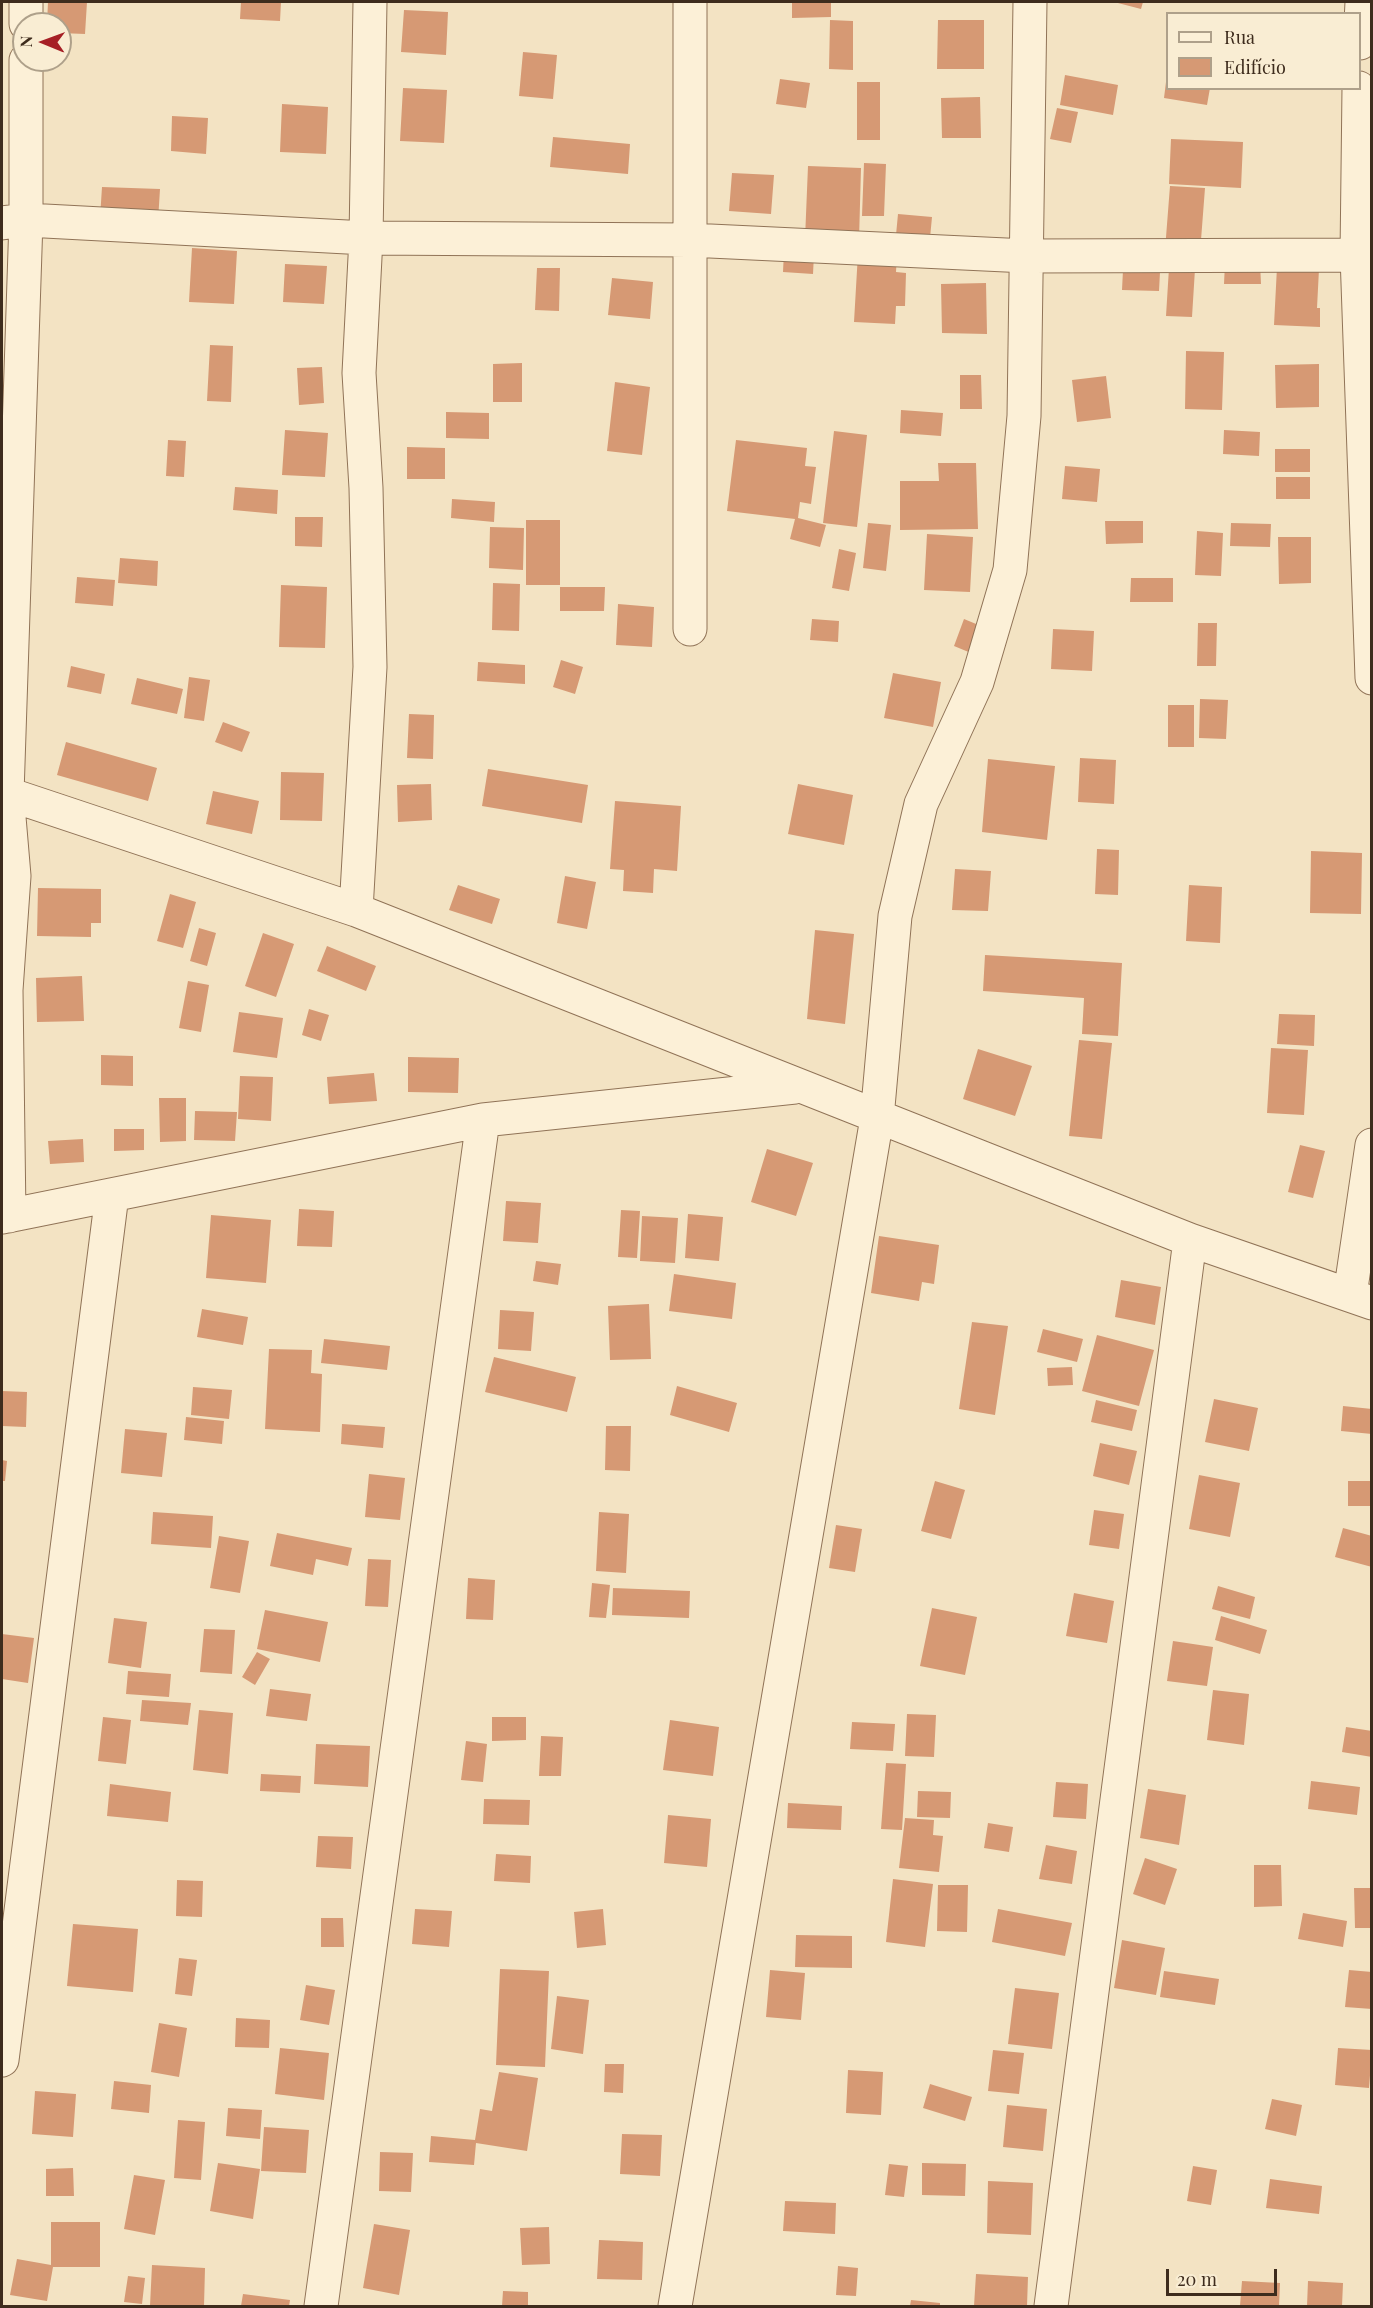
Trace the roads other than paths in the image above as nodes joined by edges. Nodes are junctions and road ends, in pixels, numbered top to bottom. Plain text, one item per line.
1 (370, 2) edge
2 (690, 2) edge
3 (1030, 2) edge
4 (25, 72) edge
5 (1359, 90) edge
6 (14, 222) edge
7 (366, 238) junction
8 (689, 240) junction
9 (1364, 255) edge
10 (1027, 256) junction
11 (690, 629) dead end
12 (1371, 678) edge
13 (4, 793) edge
14 (356, 910) junction
15 (800, 1087) junction
16 (877, 1118) junction
17 (483, 1120) junction
18 (1371, 1145) edge
19 (112, 1195) junction
20 (5, 1217) edge
21 (1190, 1240) junction
22 (1361, 1299) edge
23 (2, 2060) edge
24 (321, 2307) edge
25 (675, 2307) edge
26 (1051, 2307) edge

1 - 7 street
2 - 8 street
3 - 10 street
4 - 6 street
5 - 9 street
6 - 7 street
6 - 13 street
7 - 8 street
7 - 14 street
8 - 10 street
8 - 11 street
9 - 10 street
9 - 12 street
10 - 16 street
13 - 14 street
13 - 20 street
14 - 15 street
15 - 16 street
15 - 17 street
16 - 21 street
16 - 25 street
17 - 19 street
17 - 24 street
18 - 22 street
19 - 20 street
19 - 23 street
21 - 22 street
21 - 26 street

